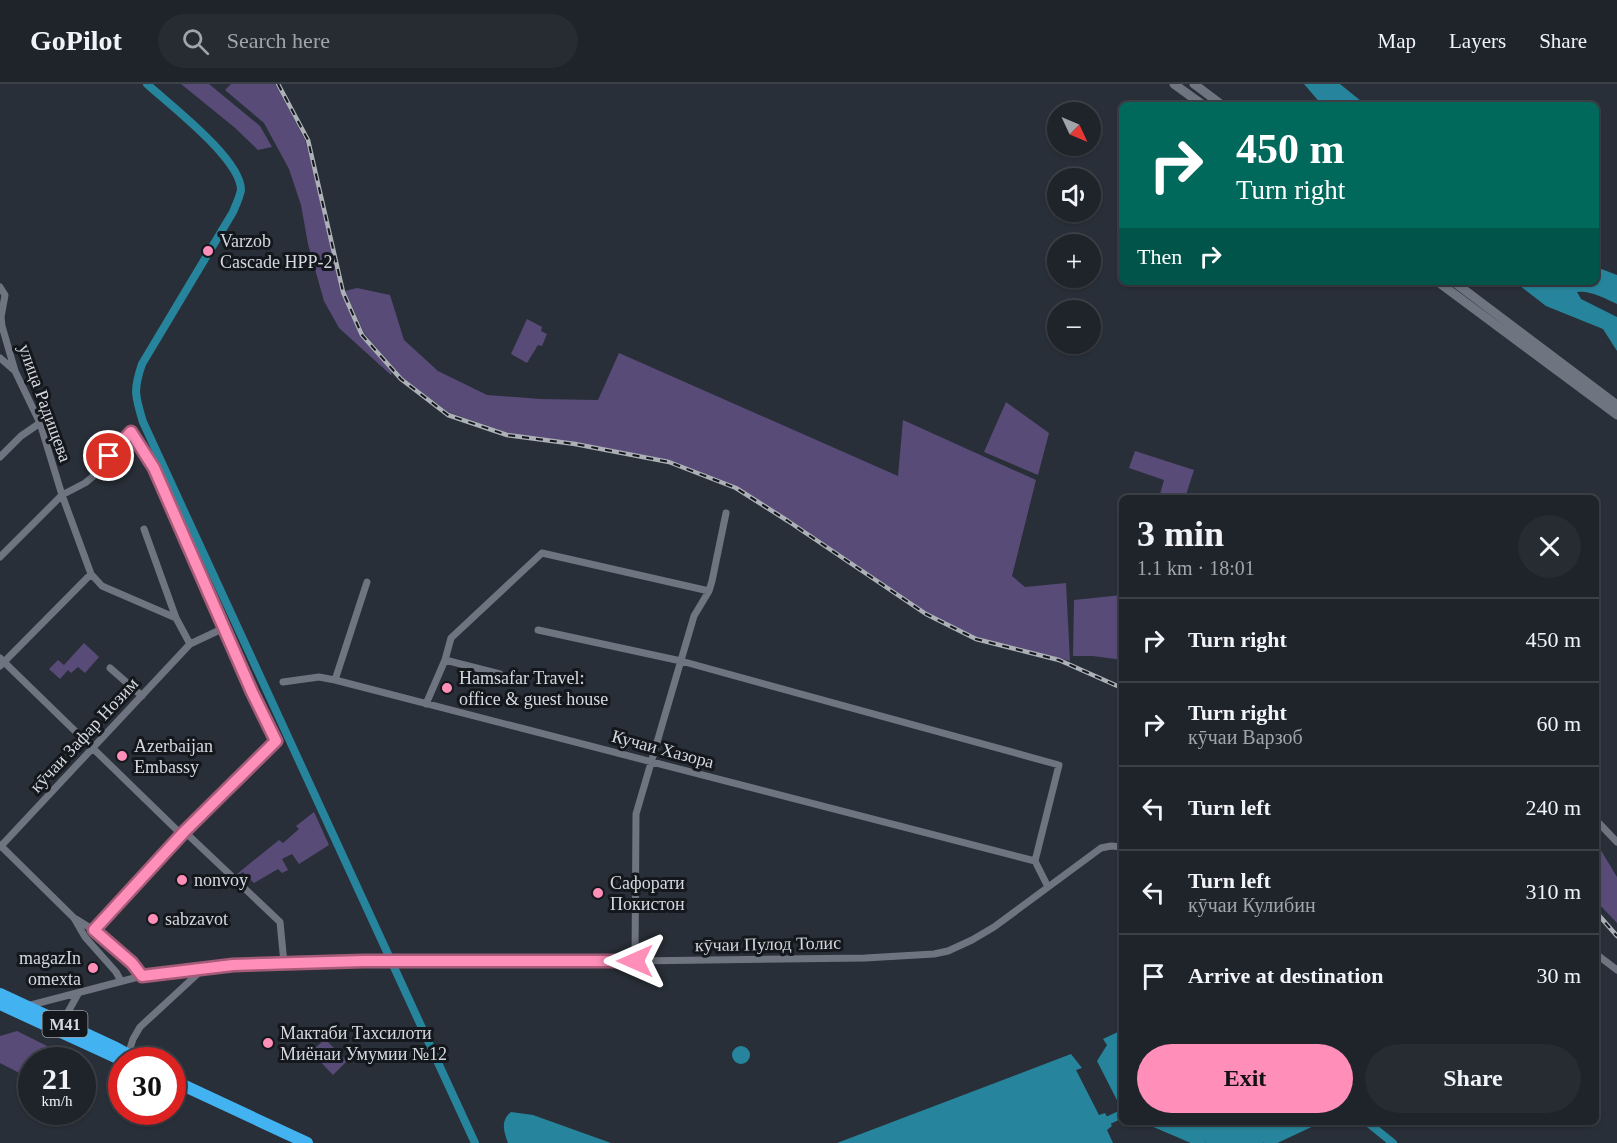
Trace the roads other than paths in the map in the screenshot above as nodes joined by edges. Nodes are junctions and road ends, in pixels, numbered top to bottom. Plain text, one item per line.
1 (1174, 84) edge
2 (1194, 84) edge
3 (1199, 102) edge
4 (1218, 102) edge
5 (1442, 285) edge
6 (1458, 285) edge
7 (0, 288) edge
8 (0, 358) edge
9 (15, 372) junction
10 (1617, 405) edge
11 (1617, 415) edge
12 (40, 423) junction
13 (0, 457) edge
14 (62, 495) junction
15 (726, 513) dead end
16 (144, 529) dead end
17 (0, 556) edge
18 (91, 574) junction
19 (367, 582) dead end
20 (709, 591) junction
21 (176, 618) junction
22 (224, 628) junction
23 (538, 630) dead end
24 (190, 644) junction
25 (445, 660) junction
26 (681, 661) junction
27 (1, 662) edge
28 (110, 668) dead end
29 (500, 674) dead end
30 (334, 680) junction
31 (283, 682) dead end
32 (142, 696) junction
33 (426, 704) junction
34 (93, 748) junction
35 (651, 760) junction
36 (1599, 823) edge
37 (183, 833) junction
38 (1617, 842) edge
39 (0, 846) edge
40 (1119, 847) edge
41 (1035, 861) junction
42 (1048, 888) junction
43 (74, 918) junction
44 (94, 930) junction
45 (1599, 956) edge
46 (635, 961) junction
47 (284, 963) junction
48 (205, 967) junction
49 (1617, 970) edge
50 (142, 976) junction
51 (121, 981) junction
52 (0, 994) edge
53 (78, 994) junction
54 (0, 1004) edge
55 (27, 1006) junction
56 (13, 1010) junction
57 (0, 1014) edge
58 (70, 1026) junction
59 (108, 1047) edge
60 (132, 1047) edge
61 (108, 1050) edge
62 (186, 1087) edge
63 (307, 1143) edge

1 - 3 main road
2 - 4 main road
5 - 11 main road
6 - 10 main road
7 - 9 street, улица Радищева
8 - 9 street
9 - 12 street, улица Радищева
12 - 13 street
12 - 14 street, улица Радищева
14 - 17 street
14 - 18 street, улица Радищева
14 - 22 street
15 - 20 street
16 - 21 street
18 - 21 street
18 - 27 street
19 - 30 street
20 - 25 street
20 - 26 street
21 - 24 street
22 - 24 street
22 - 37 street
23 - 26 street
24 - 32 street, кӯчаи Зафар Нозим
25 - 29 street
25 - 33 street
26 - 35 street
26 - 41 street
27 - 34 street
28 - 32 street
30 - 31 street, Кучаи Хазора
30 - 33 street, Кучаи Хазора
32 - 34 street, кӯчаи Зафар Нозим
33 - 35 street, Кучаи Хазора
34 - 37 street
34 - 39 street, кӯчаи Зафар Нозим
35 - 41 street, Кучаи Хазора
35 - 46 street
36 - 38 street
37 - 44 street
37 - 47 street
39 - 43 street
40 - 42 street, кӯчаи Пулод Толис
41 - 42 street
42 - 46 street, кӯчаи Пулод Толис
43 - 44 street
43 - 51 street
44 - 50 street
45 - 49 street
46 - 47 street, кӯчаи Пулод Толис
47 - 48 street, кӯчаи Пулод Толис
48 - 50 street, кӯчаи Пулод Толис
48 - 60 street
50 - 51 street, кӯчаи Пулод Толис
51 - 53 street, кӯчаи Пулод Толис
52 - 55 highway, M41
53 - 55 street, кӯчаи Пулод Толис
53 - 58 street
54 - 56 highway
55 - 56 main road
55 - 58 highway, M41
56 - 57 main road
56 - 61 highway
58 - 59 highway, M41
62 - 63 highway

